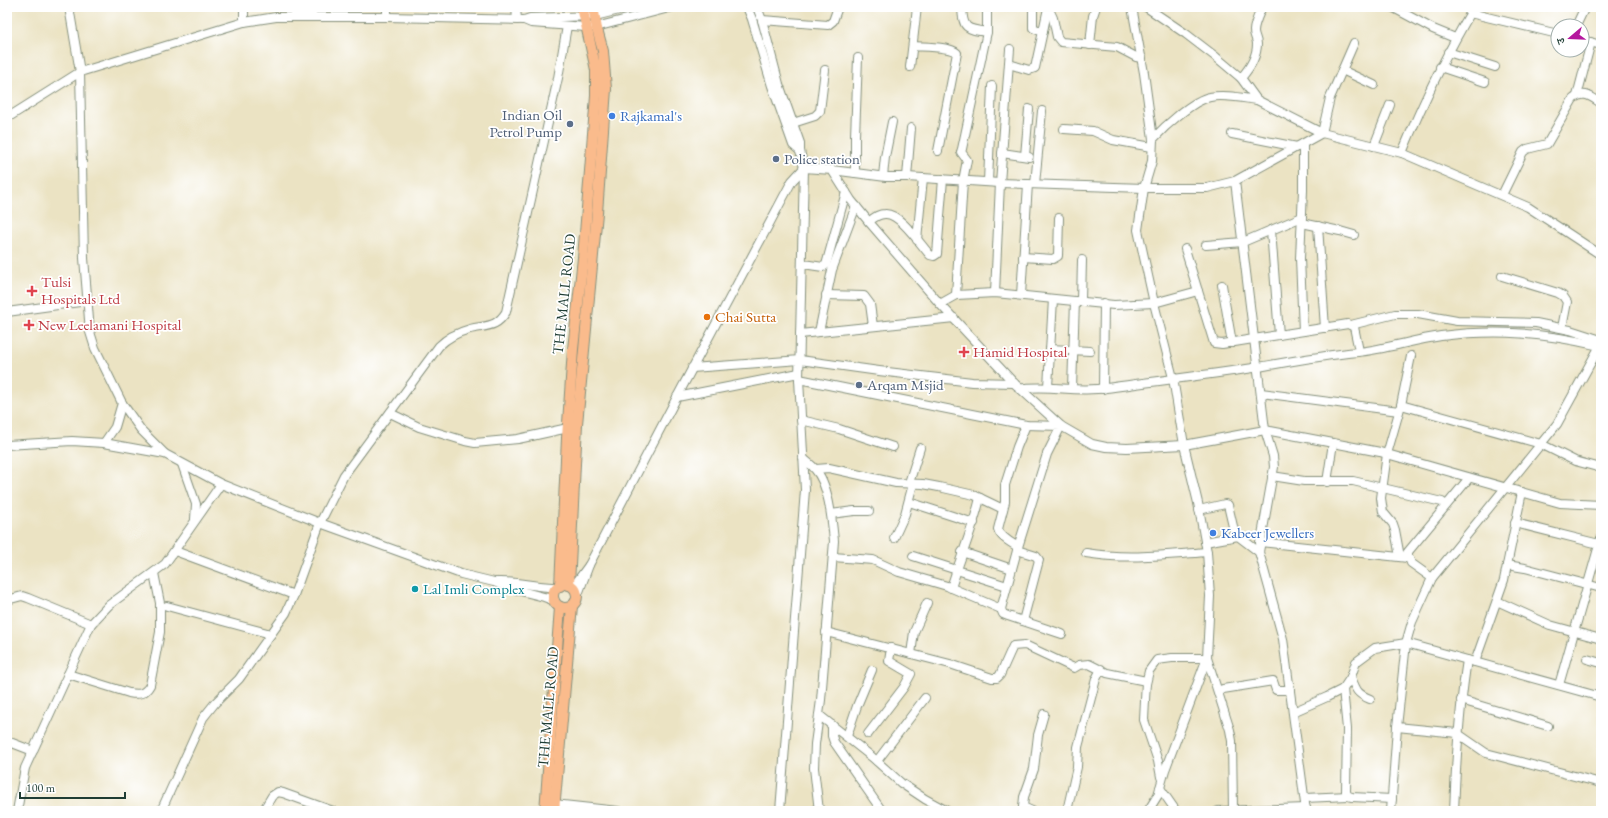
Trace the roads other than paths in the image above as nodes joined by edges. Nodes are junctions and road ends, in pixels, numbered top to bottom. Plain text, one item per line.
1 (69, 7) edge
2 (244, 7) edge
3 (299, 7) edge
4 (387, 7) edge
5 (516, 7) edge
6 (631, 7) edge
7 (673, 7) edge
8 (747, 7) edge
9 (757, 7) edge
10 (838, 7) edge
11 (917, 7) edge
12 (962, 7) edge
13 (987, 7) edge
14 (1033, 7) edge
15 (1096, 7) edge
16 (1132, 7) edge
17 (1146, 7) edge
18 (1262, 7) edge
19 (1392, 7) edge
20 (1585, 7) edge
21 (1048, 8) edge
22 (1472, 10) edge
23 (583, 12) edge
24 (299, 17) junction
25 (387, 17) junction
26 (1580, 18) edge
27 (593, 19) edge
28 (521, 20) junction
29 (762, 20) junction
30 (244, 22) junction
31 (567, 26) junction
32 (987, 32) junction
33 (1043, 32) junction
34 (1550, 32) edge
35 (1455, 38) junction
36 (1591, 42) joint
37 (1354, 43) dead end
38 (1090, 45) junction
39 (1601, 45) edge
40 (912, 46) junction
41 (1010, 49) dead end
42 (1448, 52) junction
43 (858, 58) dead end
44 (1142, 58) junction
45 (1009, 64) junction
46 (910, 67) dead end
47 (1440, 67) junction
48 (1495, 67) dead end
49 (825, 70) dead end
50 (1342, 70) junction
51 (80, 72) junction
52 (1241, 78) junction
53 (1485, 82) dead end
54 (1374, 85) dead end
55 (992, 86) dead end
56 (1577, 96) junction
57 (1257, 100) junction
58 (1601, 103) edge
59 (1390, 105) dead end
60 (1029, 109) dead end
61 (1042, 111) dead end
62 (7, 118) edge
63 (892, 122) dead end
64 (793, 123) junction
65 (911, 128) dead end
66 (1064, 129) dead end
67 (1322, 133) junction
68 (1232, 134) dead end
69 (1153, 143) junction
70 (1300, 145) junction
71 (1374, 146) junction
72 (597, 150) junction
73 (800, 151) junction
74 (938, 151) dead end
75 (1002, 153) junction
76 (1402, 153) junction
77 (1025, 156) junction
78 (1037, 158) junction
79 (804, 168) junction
80 (832, 170) junction
81 (855, 173) junction
82 (883, 176) junction
83 (907, 177) junction
84 (923, 178) junction
85 (942, 179) junction
86 (963, 181) junction
87 (1235, 181) junction
88 (988, 182) junction
89 (1000, 183) junction
90 (1031, 184) junction
91 (1144, 188) junction
92 (846, 192) junction
93 (1502, 195) junction
94 (856, 206) junction
95 (1059, 218) dead end
96 (1302, 220) junction
97 (869, 222) junction
98 (1318, 226) junction
99 (1271, 230) junction
100 (1354, 235) dead end
101 (917, 240) junction
102 (1243, 242) junction
103 (1206, 245) dead end
104 (1185, 249) dead end
105 (1601, 256) edge
106 (1023, 257) junction
107 (1082, 260) dead end
108 (802, 264) junction
109 (1502, 276) dead end
110 (1222, 286) dead end
111 (1198, 291) junction
112 (995, 293) junction
113 (826, 295) junction
114 (956, 295) junction
115 (1021, 295) junction
116 (1053, 298) junction
117 (87, 301) junction
118 (1078, 301) junction
119 (1104, 303) junction
120 (1154, 303) junction
121 (940, 304) junction
122 (7, 312) edge
123 (954, 318) junction
124 (1351, 325) junction
125 (873, 326) junction
126 (1324, 328) junction
127 (1562, 328) junction
128 (1303, 331) junction
129 (818, 332) junction
130 (575, 333) junction
131 (585, 334) junction
132 (800, 334) junction
133 (1279, 335) junction
134 (1255, 339) junction
135 (1232, 343) junction
136 (1601, 343) edge
137 (1050, 349) junction
138 (1072, 350) junction
139 (1090, 351) dead end
140 (1359, 352) junction
141 (1411, 356) dead end
142 (800, 360) junction
143 (1258, 367) junction
144 (692, 368) junction
145 (799, 376) junction
146 (1173, 378) junction
147 (1016, 386) junction
148 (1048, 387) junction
149 (1072, 388) junction
150 (1103, 389) junction
151 (1261, 393) junction
152 (676, 397) junction
153 (122, 403) junction
154 (1400, 408) junction
155 (390, 413) junction
156 (801, 420) junction
157 (1026, 425) junction
158 (1062, 426) junction
159 (1265, 430) junction
160 (570, 432) junction
161 (1333, 443) junction
162 (104, 444) junction
163 (1541, 444) junction
164 (7, 445) edge
165 (1184, 445) junction
166 (893, 447) dead end
167 (920, 448) dead end
168 (165, 454) junction
169 (1387, 454) junction
170 (803, 458) junction
171 (182, 464) junction
172 (1601, 468) edge
173 (816, 469) junction
174 (1272, 476) junction
175 (1469, 478) junction
176 (1327, 482) junction
177 (221, 484) junction
178 (911, 484) junction
179 (1382, 487) junction
180 (1505, 488) junction
181 (1522, 492) junction
182 (980, 498) junction
183 (909, 502) junction
184 (1446, 505) junction
185 (1601, 505) edge
186 (1003, 509) junction
187 (1200, 510) junction
188 (869, 511) dead end
189 (831, 514) junction
190 (195, 522) junction
191 (320, 523) junction
192 (974, 523) junction
193 (1515, 523) junction
194 (1235, 535) junction
195 (894, 538) dead end
196 (1600, 541) edge
197 (1205, 542) junction
198 (1260, 542) junction
199 (1017, 548) junction
200 (175, 551) junction
201 (962, 552) junction
202 (1206, 552) junction
203 (1259, 552) junction
204 (1086, 553) dead end
205 (913, 556) dead end
206 (833, 557) junction
207 (1404, 558) junction
208 (589, 565) junction
209 (1507, 565) junction
210 (956, 569) junction
211 (1012, 569) junction
212 (154, 573) junction
213 (1432, 578) junction
214 (494, 582) junction
215 (1588, 585) junction
216 (565, 586) junction
217 (1007, 586) junction
218 (951, 588) junction
219 (1601, 588) edge
220 (294, 595) junction
221 (577, 596) junction
222 (7, 600) edge
223 (1497, 601) junction
224 (927, 603) dead end
225 (558, 604) junction
226 (167, 606) dead end
227 (572, 606) junction
228 (1001, 609) junction
229 (1023, 621) junction
230 (91, 624) junction
231 (1574, 631) junction
232 (826, 632) junction
233 (272, 634) junction
234 (1062, 634) dead end
235 (1601, 639) edge
236 (1406, 643) junction
237 (891, 648) junction
238 (911, 654) junction
239 (1207, 658) junction
240 (1587, 659) dead end
241 (1471, 661) junction
242 (1601, 663) edge
243 (1101, 669) junction
244 (872, 670) dead end
245 (68, 674) junction
246 (1351, 677) junction
247 (1146, 684) junction
248 (1559, 685) junction
249 (1343, 688) junction
250 (1290, 690) junction
251 (1218, 692) junction
252 (1601, 697) edge
253 (925, 698) dead end
254 (1370, 699) dead end
255 (1461, 700) junction
256 (1293, 712) junction
257 (1044, 714) dead end
258 (819, 715) junction
259 (832, 725) junction
260 (1548, 726) dead end
261 (1397, 727) junction
262 (1457, 733) junction
263 (868, 734) dead end
264 (847, 736) junction
265 (7, 742) edge
266 (33, 751) junction
267 (877, 762) junction
268 (1601, 783) edge
269 (1160, 784) junction
270 (1348, 796) junction
271 (1305, 798) junction
272 (1392, 799) junction
273 (554, 808) edge
274 (1601, 808) edge
275 (1306, 809) edge
276 (1233, 810) edge
277 (17, 811) edge
278 (161, 811) edge
279 (263, 811) edge
280 (333, 811) edge
281 (545, 811) edge
282 (618, 811) edge
283 (780, 811) edge
284 (820, 811) edge
285 (882, 811) edge
286 (947, 811) edge
287 (1032, 811) edge
288 (1067, 811) edge
289 (1148, 811) edge
290 (1176, 811) edge
291 (1218, 811) edge
292 (1391, 811) edge
293 (1454, 811) edge
294 (1599, 811) edge

1 - 51 street
2 - 30 street
3 - 24 street
4 - 25 street
5 - 28 street
6 - 27 street
7 - 27 street
8 - 73 street
9 - 29 street
10 - 29 street
11 - 40 street
12 - 32 street
13 - 32 street
14 - 33 street
15 - 38 street
16 - 44 street
17 - 52 street
18 - 52 street
19 - 35 street
20 - 26 street
21 - 33 street
21 - 38 street
22 - 34 street
22 - 35 street
23 - 27 main road, THE MALL ROAD
23 - 28 street
24 - 25 street
24 - 30 street
25 - 28 street
27 - 31 street
27 - 72 main road, THE MALL ROAD
28 - 31 street
29 - 64 street
30 - 51 street
31 - 155 street
32 - 86 street
33 - 45 street
35 - 42 street
36 - 39 street
36 - 56 street
37 - 50 street
38 - 44 street
40 - 46 street
40 - 74 street
41 - 45 street
42 - 47 street
42 - 48 street
43 - 81 street
44 - 69 street
45 - 75 street
47 - 53 street
47 - 76 street
49 - 64 street
50 - 54 street
50 - 67 street
51 - 62 street
51 - 117 street
52 - 57 street
55 - 88 street
56 - 58 street
56 - 93 street
57 - 67 street
57 - 69 street
59 - 71 street
60 - 77 street
61 - 78 street
63 - 82 street
64 - 73 street
65 - 83 street
66 - 69 street
67 - 70 street
67 - 71 street
68 - 70 street
69 - 91 street
70 - 87 street
70 - 96 street
71 - 76 street
72 - 130 main road, THE MALL ROAD
72 - 131 main road, THE MALL ROAD
73 - 79 street
75 - 77 street
75 - 89 street
76 - 93 street
77 - 78 street
78 - 90 street
79 - 80 street
79 - 108 street
79 - 144 street
80 - 81 street
80 - 92 street
81 - 82 street
82 - 83 street
83 - 84 street
84 - 85 street
84 - 101 street
85 - 86 street
85 - 101 street
86 - 88 street
86 - 114 street
87 - 91 street
87 - 102 street
88 - 89 street
89 - 90 street
89 - 112 street
90 - 91 street
90 - 106 street
91 - 120 street
92 - 94 street
92 - 108 street
93 - 105 street
94 - 97 street
94 - 113 street
95 - 106 street
96 - 98 street
96 - 99 street
96 - 128 street
97 - 101 street
97 - 121 street
98 - 100 street
98 - 126 street
99 - 102 street
99 - 133 street
102 - 103 street
102 - 134 street
104 - 111 street
106 - 115 street
107 - 118 street
108 - 132 street
109 - 127 street
110 - 135 street
111 - 120 street
111 - 135 street
112 - 114 street
112 - 115 street
113 - 125 street
113 - 129 street
114 - 121 street
115 - 116 street
116 - 118 street
116 - 137 street
117 - 122 street
117 - 153 street
118 - 119 street
118 - 138 street
119 - 120 street
119 - 150 street
120 - 146 street
121 - 123 street
123 - 125 street
123 - 147 street
124 - 126 street
124 - 127 street
124 - 140 street
125 - 129 street
126 - 128 street
127 - 136 street
128 - 133 street
129 - 132 street
130 - 131 main road
130 - 160 main road, THE MALL ROAD
131 - 160 main road, THE MALL ROAD
132 - 142 street
133 - 134 street
134 - 135 street
134 - 143 street
136 - 140 street
136 - 163 street
137 - 138 street
137 - 148 street
138 - 139 street
138 - 149 street
140 - 143 street
141 - 154 street
142 - 144 street
142 - 145 street
142 - 147 street
143 - 146 street
143 - 151 street
144 - 152 street
145 - 152 street
145 - 156 street
145 - 157 street
146 - 150 street
146 - 165 street
147 - 148 street
147 - 158 street
148 - 149 street
149 - 150 street
151 - 154 street
151 - 159 street
152 - 208 street
153 - 162 street
153 - 168 street
154 - 163 street
154 - 169 street
155 - 160 street
155 - 191 street
156 - 166 street
156 - 170 street
157 - 158 street
157 - 186 street
158 - 165 street
158 - 199 street
159 - 161 street
159 - 165 street
159 - 174 street
160 - 216 main road, THE MALL ROAD
161 - 169 street
161 - 176 street
162 - 164 street
162 - 168 street
163 - 172 street
163 - 180 street
165 - 187 street
167 - 178 street
168 - 171 street
169 - 175 street
169 - 179 street
170 - 173 street
170 - 283 street
171 - 177 street
171 - 190 street
173 - 178 street
173 - 189 street
174 - 176 street
174 - 198 street
175 - 180 street
175 - 184 street
176 - 179 street
177 - 190 street
177 - 191 street
178 - 182 street
178 - 183 street
179 - 184 street
179 - 207 street
180 - 181 street
180 - 213 street
181 - 185 street
181 - 193 street
182 - 186 street
182 - 192 street
183 - 192 street
183 - 195 street
184 - 207 street
186 - 199 street
187 - 194 street
187 - 197 street
188 - 189 street
189 - 206 street
190 - 200 street
191 - 214 street
191 - 220 street
192 - 201 street
193 - 196 street
193 - 209 street
194 - 197 street
194 - 203 street
196 - 215 street
197 - 202 street
198 - 203 street
198 - 207 street
199 - 211 street
199 - 229 street
200 - 212 street
200 - 220 street
201 - 210 street
201 - 211 street
202 - 204 street
202 - 239 street
203 - 250 street
205 - 210 street
206 - 218 street
206 - 232 street
207 - 213 street
208 - 216 street
208 - 221 street
209 - 215 street
209 - 223 street
210 - 217 street
210 - 218 street
211 - 217 street
212 - 230 street
212 - 245 street
213 - 236 street
214 - 216 street
214 - 225 street
215 - 219 street
215 - 231 street
216 - 221 main road
216 - 225 main road
217 - 228 street
218 - 228 street
220 - 233 street
221 - 227 main road
222 - 230 street
223 - 231 street
223 - 241 street
224 - 238 street
225 - 227 main road
225 - 281 main road, THE MALL ROAD
226 - 233 street
227 - 273 main road, THE MALL ROAD
228 - 229 street
229 - 234 street
230 - 245 street
231 - 235 street
231 - 248 street
232 - 237 street
232 - 258 street
233 - 278 street
236 - 241 street
236 - 246 street
236 - 261 street
237 - 238 street
237 - 263 street
238 - 243 street
239 - 247 street
239 - 251 street
239 - 269 street
240 - 242 street
241 - 248 street
241 - 255 street
243 - 247 street
243 - 288 street
244 - 264 street
245 - 266 street
246 - 249 street
246 - 254 street
247 - 269 street
248 - 252 street
249 - 256 street
249 - 270 street
250 - 251 street
250 - 256 street
251 - 276 street
253 - 267 street
255 - 260 street
255 - 262 street
256 - 271 street
257 - 287 street
258 - 259 street
258 - 284 street
259 - 264 street
259 - 285 street
261 - 262 street
261 - 272 street
262 - 268 street
262 - 293 street
264 - 267 street
265 - 266 street
266 - 277 street
267 - 286 street
269 - 289 street
269 - 290 street
270 - 271 street
270 - 272 street
271 - 275 street
272 - 292 street
273 - 282 street
274 - 294 street
275 - 276 street
276 - 291 street
279 - 280 street

